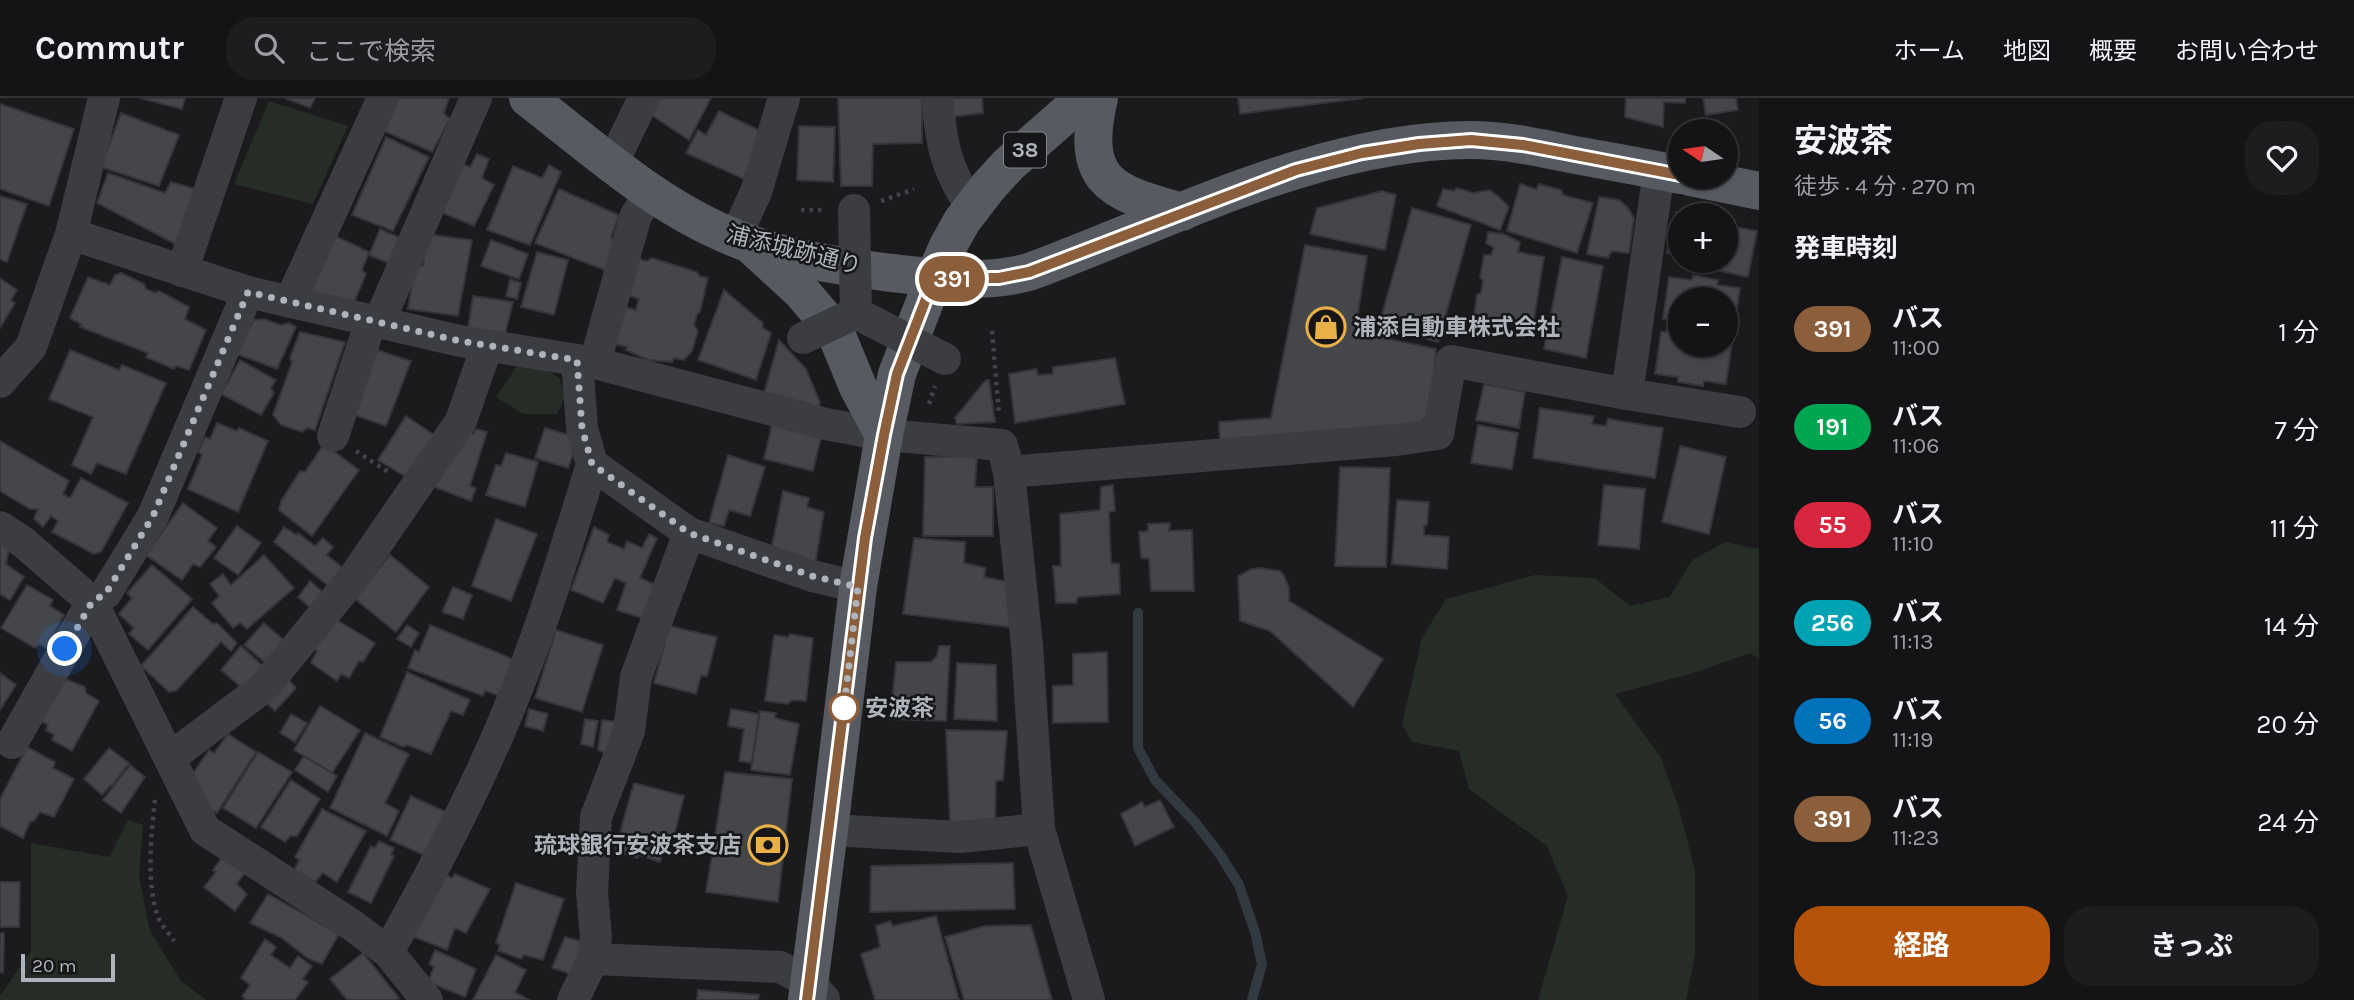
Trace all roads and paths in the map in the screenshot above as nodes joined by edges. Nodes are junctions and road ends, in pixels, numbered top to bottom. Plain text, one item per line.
1 (104, 98) edge
2 (241, 98) edge
3 (383, 98) edge
4 (476, 98) edge
5 (528, 98) edge
6 (644, 98) edge
7 (784, 98) edge
8 (937, 98) edge
9 (1084, 98) edge
10 (1098, 98) edge
11 (612, 163) junction
12 (1668, 172) edge
13 (1738, 187) edge
14 (1673, 189) edge
15 (1759, 191) edge
16 (651, 193) junction
17 (972, 208) junction
18 (854, 210) dead end
19 (1182, 212) junction
20 (71, 234) junction
21 (742, 241) junction
22 (182, 271) junction
23 (934, 278) junction
24 (248, 292) junction
25 (290, 302) junction
26 (856, 313) junction
27 (375, 322) junction
28 (992, 331) dead end
29 (803, 338) dead end
30 (487, 345) junction
31 (945, 359) dead end
32 (586, 361) junction
33 (0, 382) edge
34 (1627, 394) junction
35 (1740, 412) dead end
36 (884, 435) junction
37 (333, 436) joint
38 (1006, 458) junction
39 (592, 464) junction
40 (415, 489) junction
41 (0, 527) edge
42 (689, 533) junction
43 (858, 587) junction
44 (92, 602) junction
45 (12, 743) dead end
46 (171, 757) junction
47 (1039, 829) junction
48 (829, 830) junction
49 (174, 940) dead end
50 (388, 952) junction
51 (593, 959) junction
52 (814, 994) edge
53 (427, 1000) edge
54 (573, 1000) edge
55 (1089, 1000) edge

1 - 20 street
2 - 22 street
3 - 25 street
4 - 27 street
5 - 11 main road, 浦添城跡通り
6 - 11 street
7 - 21 street
8 - 17 street
9 - 17 main road, 38
10 - 19 main road
11 - 16 main road, 浦添城跡通り
12 - 19 main road, 浦添城跡通り
13 - 15 main road, 浦添城跡通り
14 - 34 street
16 - 21 main road, 浦添城跡通り
16 - 32 street
17 - 23 main road, 38
18 - 26 street, bridge
19 - 23 main road, 浦添城跡通り
20 - 22 street
20 - 33 street
21 - 23 main road, 浦添城跡通り
21 - 36 main road
22 - 24 street
23 - 36 main road, 38
24 - 25 street
24 - 44 street
25 - 27 street
26 - 29 street, bridge
26 - 31 street, bridge
27 - 30 street
27 - 37 street
28 - 38 path
30 - 32 street
30 - 40 street
32 - 36 street
32 - 39 street
34 - 35 street
34 - 38 street
36 - 38 street
36 - 43 main road, 38
37 - 40 path
38 - 47 street
39 - 42 street
39 - 50 street
40 - 46 street
41 - 44 street
42 - 43 street
42 - 51 street
43 - 48 main road, 38
44 - 45 street
44 - 46 street
46 - 49 path
46 - 50 street
47 - 48 street
47 - 55 street
48 - 52 main road, 38
50 - 53 street
51 - 52 street
51 - 54 street

